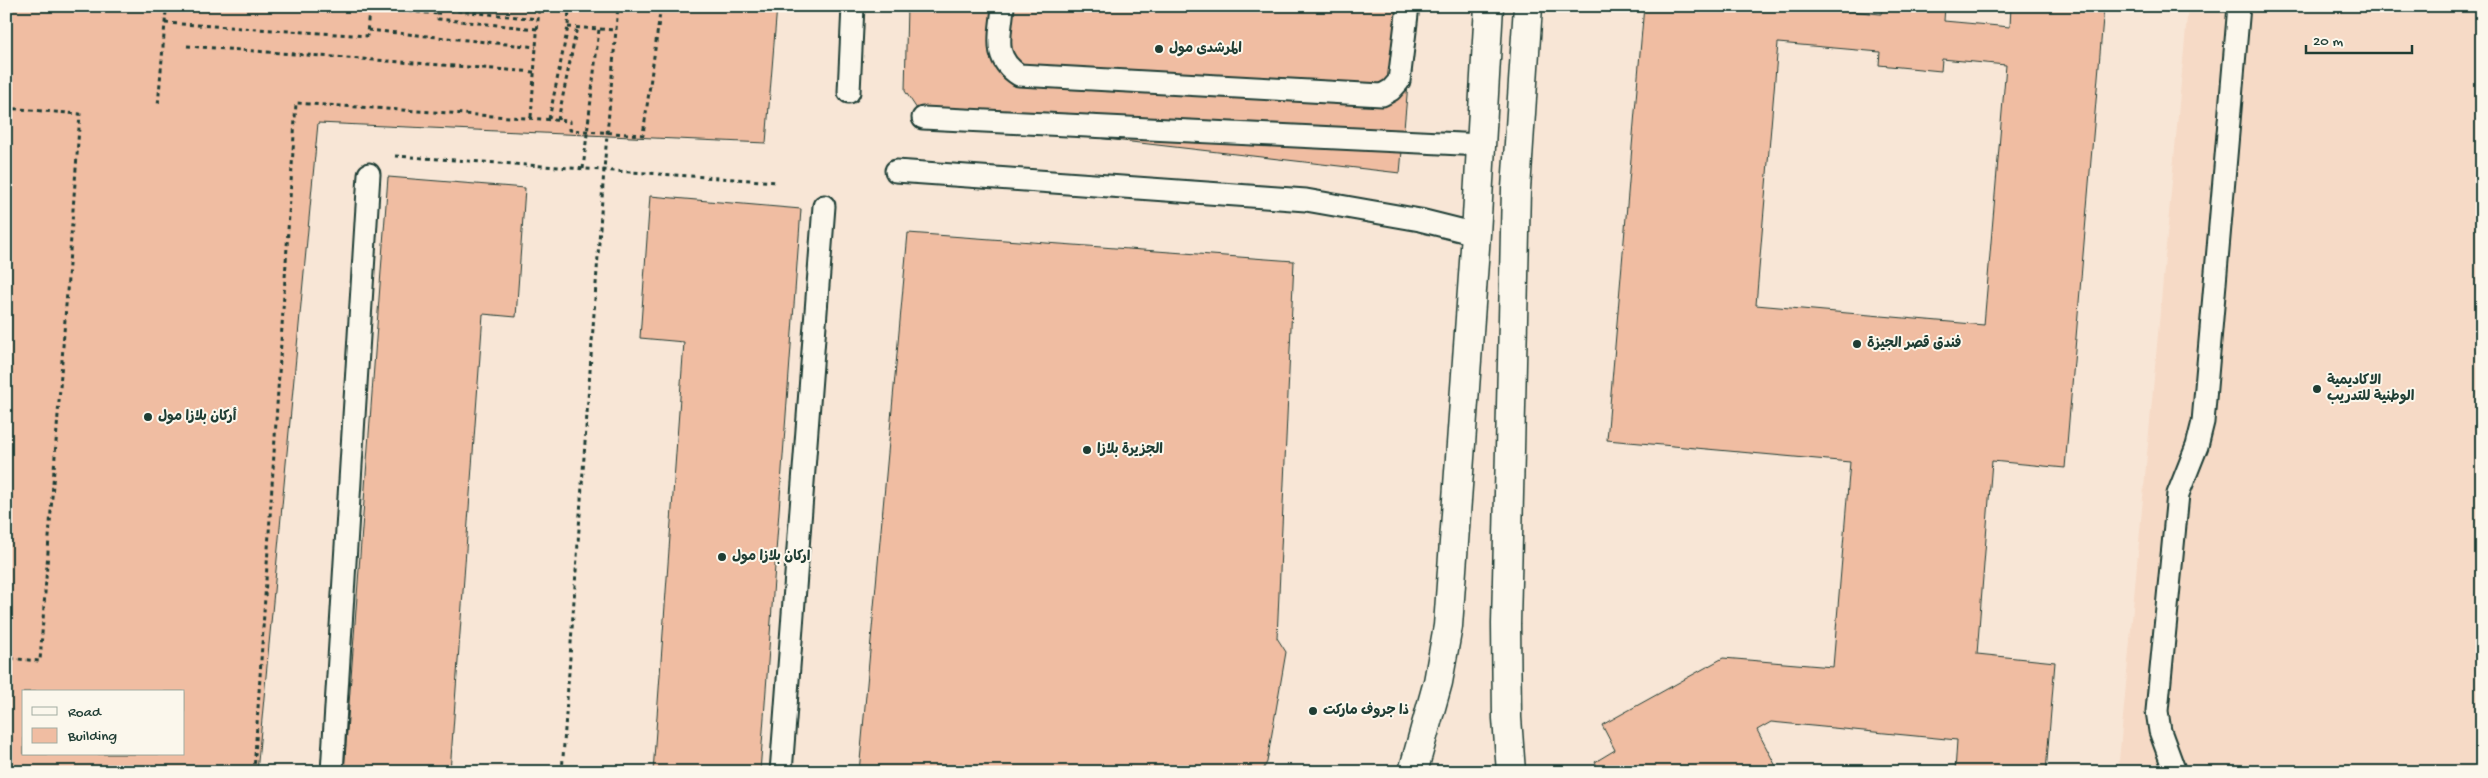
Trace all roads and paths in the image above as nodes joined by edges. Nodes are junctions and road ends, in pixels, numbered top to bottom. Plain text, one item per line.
1 (127, 6) edge
2 (539, 6) edge
3 (569, 6) edge
4 (618, 6) edge
5 (661, 6) edge
6 (853, 6) edge
7 (1003, 6) edge
8 (1408, 6) edge
9 (1489, 6) edge
10 (1528, 6) edge
11 (2239, 6) edge
12 (369, 7) edge
13 (439, 14) junction
14 (538, 19) junction
15 (165, 23) junction
16 (568, 27) junction
17 (577, 27) junction
18 (599, 28) junction
19 (537, 29) junction
20 (368, 30) junction
21 (616, 30) junction
22 (187, 46) dead end
23 (536, 48) junction
24 (535, 72) junction
25 (849, 92) dead end
26 (158, 106) dead end
27 (6, 108) edge
28 (531, 117) junction
29 (923, 118) dead end
30 (549, 119) junction
31 (558, 120) junction
32 (587, 131) junction
33 (607, 132) junction
34 (1482, 145) junction
35 (394, 156) dead end
36 (583, 169) junction
37 (604, 170) junction
38 (896, 171) dead end
39 (369, 174) dead end
40 (778, 182) dead end
41 (824, 206) dead end
42 (1476, 234) junction
43 (6, 658) edge
44 (1422, 767) edge
45 (1508, 770) edge
46 (254, 772) edge
47 (332, 772) edge
48 (562, 772) edge
49 (782, 772) edge
50 (2175, 772) edge

1 - 15 path
2 - 14 path
3 - 16 path
4 - 21 path
5 - 33 path
6 - 25 lane
7 - 8 lane
9 - 34 street
10 - 45 street
11 - 50 lane
12 - 13 path
12 - 20 path
13 - 14 path
13 - 19 path
14 - 19 path
15 - 20 path
15 - 26 path
16 - 17 path
16 - 30 path
17 - 18 path
17 - 31 path
18 - 21 path
18 - 32 path
19 - 23 path
20 - 23 path
21 - 33 path
22 - 24 path
23 - 24 path
24 - 28 path
27 - 43 path
28 - 30 path
28 - 46 path
29 - 34 lane
30 - 31 path
31 - 32 path
32 - 33 path
32 - 36 path
33 - 37 path
34 - 42 street
35 - 36 path
36 - 37 path
37 - 40 path
37 - 48 path
38 - 42 lane
39 - 47 lane
41 - 49 lane
42 - 44 street

